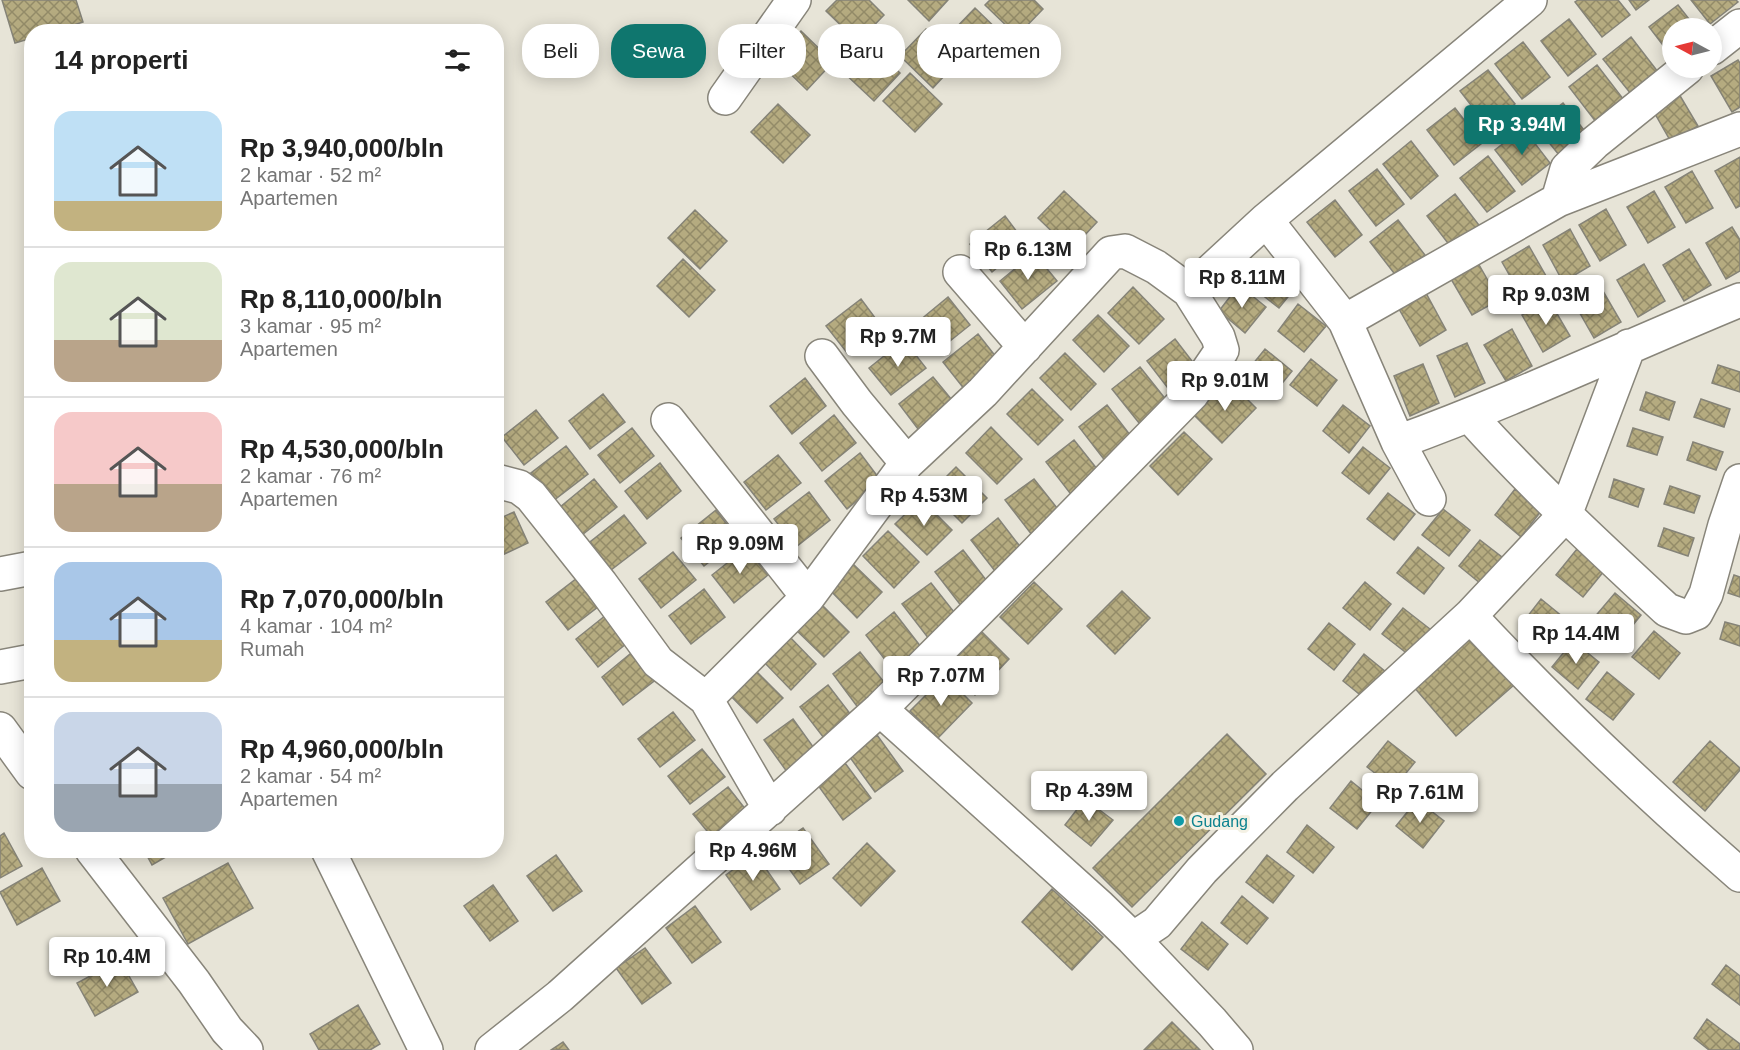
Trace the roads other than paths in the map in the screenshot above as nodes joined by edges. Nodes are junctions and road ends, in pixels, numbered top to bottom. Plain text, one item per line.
1 (794, 0) edge
2 (1530, 0) edge
3 (1740, 26) edge
4 (1722, 40) edge
5 (1675, 78) edge
6 (725, 98) dead end
7 (1740, 129) edge
8 (1558, 200) junction
9 (1266, 220) junction
10 (960, 272) dead end
11 (1189, 291) junction
12 (1740, 300) edge
13 (1345, 321) junction
14 (1629, 346) junction
15 (1025, 347) junction
16 (822, 356) dead end
17 (1470, 416) junction
18 (668, 420) dead end
19 (1398, 442) junction
20 (907, 462) junction
21 (1740, 481) edge
22 (504, 483) edge
23 (1429, 499) dead end
24 (1565, 515) junction
25 (24, 570) edge
26 (0, 574) edge
27 (808, 597) junction
28 (1470, 616) junction
29 (24, 662) edge
30 (0, 667) edge
31 (706, 699) junction
32 (880, 709) junction
33 (0, 729) edge
34 (24, 762) edge
35 (770, 808) junction
36 (98, 858) edge
37 (332, 858) edge
38 (1740, 875) edge
39 (1133, 939) junction
40 (246, 1050) edge
41 (426, 1050) edge
42 (492, 1050) edge
43 (1236, 1050) edge

1 - 6 street
2 - 9 street
3 - 4 street
5 - 8 street
7 - 8 street
8 - 13 street
9 - 11 street
9 - 13 street
10 - 15 street
11 - 15 street
11 - 32 street
12 - 14 street
13 - 19 street
14 - 17 street
14 - 24 street
15 - 20 street
16 - 20 street
17 - 19 street
17 - 24 street
18 - 27 street
19 - 23 street
20 - 27 street
21 - 24 street
22 - 31 street
24 - 28 street
25 - 26 street
27 - 31 street
28 - 38 street
28 - 39 street
29 - 30 street
31 - 35 street
32 - 35 street
32 - 39 street
33 - 34 street
35 - 42 street
36 - 40 street
37 - 41 street
39 - 43 street

